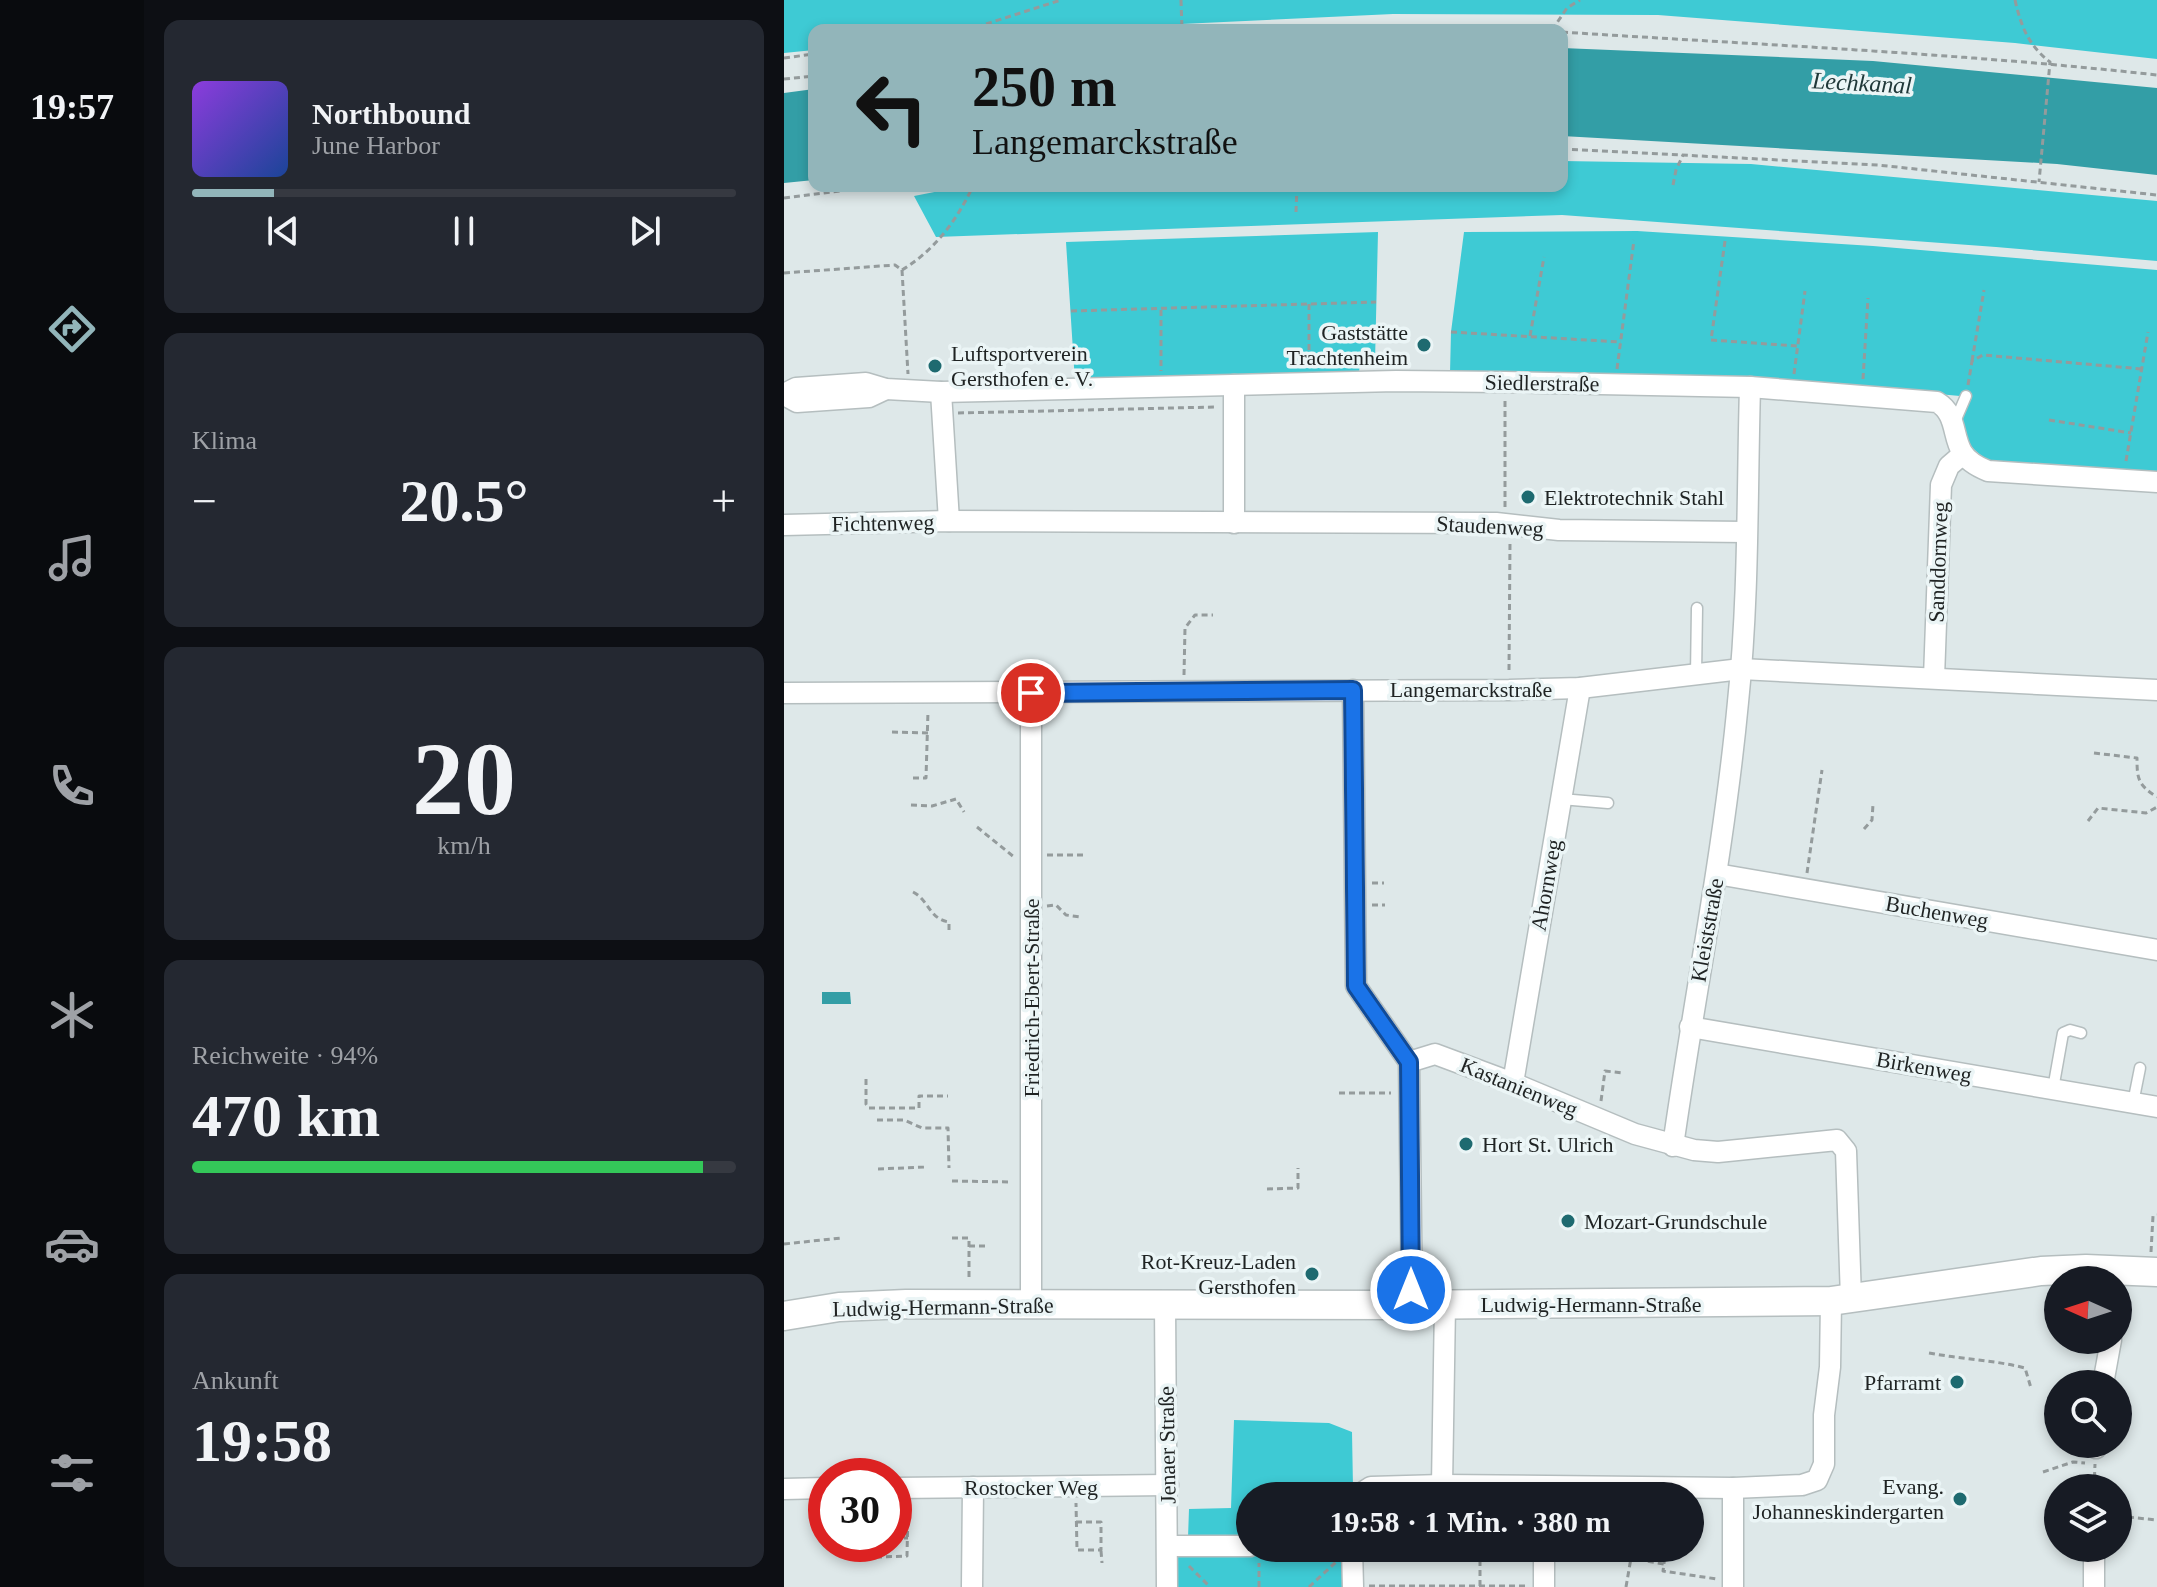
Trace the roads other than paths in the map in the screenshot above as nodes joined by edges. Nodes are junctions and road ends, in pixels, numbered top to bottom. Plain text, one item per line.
1 (1234, 385) junction
2 (1750, 387) junction
3 (941, 392) junction
4 (784, 395) edge
5 (1966, 396) road end
6 (1954, 425) junction
7 (1963, 454) junction
8 (2157, 482) edge
9 (949, 521) junction
10 (1234, 523) junction
11 (784, 525) edge
12 (1746, 532) junction
13 (1697, 608) dead end
14 (1741, 669) junction
15 (1696, 675) junction
16 (1934, 678) junction
17 (1580, 688) junction
18 (1353, 690) junction
19 (2157, 690) edge
20 (784, 693) edge
21 (1031, 693) junction
22 (1561, 799) junction
23 (1608, 803) dead end
24 (1717, 874) junction
25 (2157, 950) edge
26 (1690, 1027) junction
27 (2081, 1033) dead end
28 (1409, 1062) junction
29 (2140, 1068) dead end
30 (1513, 1083) junction
31 (2053, 1089) junction
32 (2133, 1103) junction
33 (2157, 1107) edge
34 (1673, 1146) junction
35 (2154, 1264) edge
36 (2132, 1270) edge
37 (2044, 1274) edge
38 (1841, 1300) junction
39 (1031, 1304) junction
40 (1165, 1304) junction
41 (1412, 1305) junction
42 (1445, 1305) junction
43 (784, 1316) edge
44 (1442, 1482) edge
45 (1168, 1485) junction
46 (973, 1487) junction
47 (808, 1488) edge
48 (912, 1488) edge
49 (1704, 1488) edge
50 (1733, 1488) junction
51 (784, 1489) edge
52 (1168, 1546) junction
53 (1236, 1552) edge
54 (1350, 1562) edge
55 (1544, 1562) edge
56 (2094, 1562) edge
57 (1733, 1584) edge
58 (1353, 1586) edge
59 (972, 1587) edge
60 (1167, 1587) edge
61 (1544, 1587) edge
62 (2094, 1587) edge

1 - 2 street, Siedlerstraße
1 - 3 street, Siedlerstraße
1 - 10 street
2 - 6 street, Siedlerstraße
2 - 12 street, Kleiststraße
3 - 4 street, Siedlerstraße
3 - 9 street, Fichtenweg
5 - 6 lane
6 - 7 street
7 - 8 street
7 - 16 street, Sanddornweg
9 - 10 street, Staudenweg
9 - 11 street, Fichtenweg
10 - 12 street, Staudenweg
12 - 14 street, Kleiststraße
13 - 15 lane
14 - 15 street, Langemarckstraße
14 - 16 street, Langemarckstraße
14 - 24 street, Kleiststraße
15 - 17 street, Langemarckstraße
16 - 19 street, Langemarckstraße
17 - 18 street, Langemarckstraße
17 - 22 street, Ahornweg
18 - 21 street, Langemarckstraße
18 - 28 street
20 - 21 street, Langemarckstraße
21 - 39 street, Friedrich-Ebert-Straße
22 - 23 lane
22 - 30 street, Ahornweg
24 - 25 street, Buchenweg
24 - 26 street, Kleiststraße
26 - 31 street, Birkenweg
26 - 34 street, Kleiststraße
27 - 31 lane
28 - 30 street, Kastanienweg
28 - 41 street
29 - 32 lane
30 - 34 street, Kastanienweg
31 - 32 street, Birkenweg
32 - 33 street, Birkenweg
34 - 38 street
35 - 36 street, Ludwig-Hermann-Straße
37 - 38 street, Ludwig-Hermann-Straße
38 - 42 street, Ludwig-Hermann-Straße
38 - 50 street
39 - 40 street, Ludwig-Hermann-Straße
39 - 43 street, Ludwig-Hermann-Straße
40 - 41 street, Ludwig-Hermann-Straße
40 - 45 street, Jenaer Straße
41 - 42 street, Ludwig-Hermann-Straße
42 - 44 street
45 - 46 street, Rostocker Weg
45 - 52 street, Jenaer Straße
46 - 48 street, Rostocker Weg
46 - 59 street
47 - 51 street
49 - 50 street
50 - 57 street
52 - 53 street
52 - 60 street, Jenaer Straße
54 - 58 street
55 - 61 street
56 - 62 street

